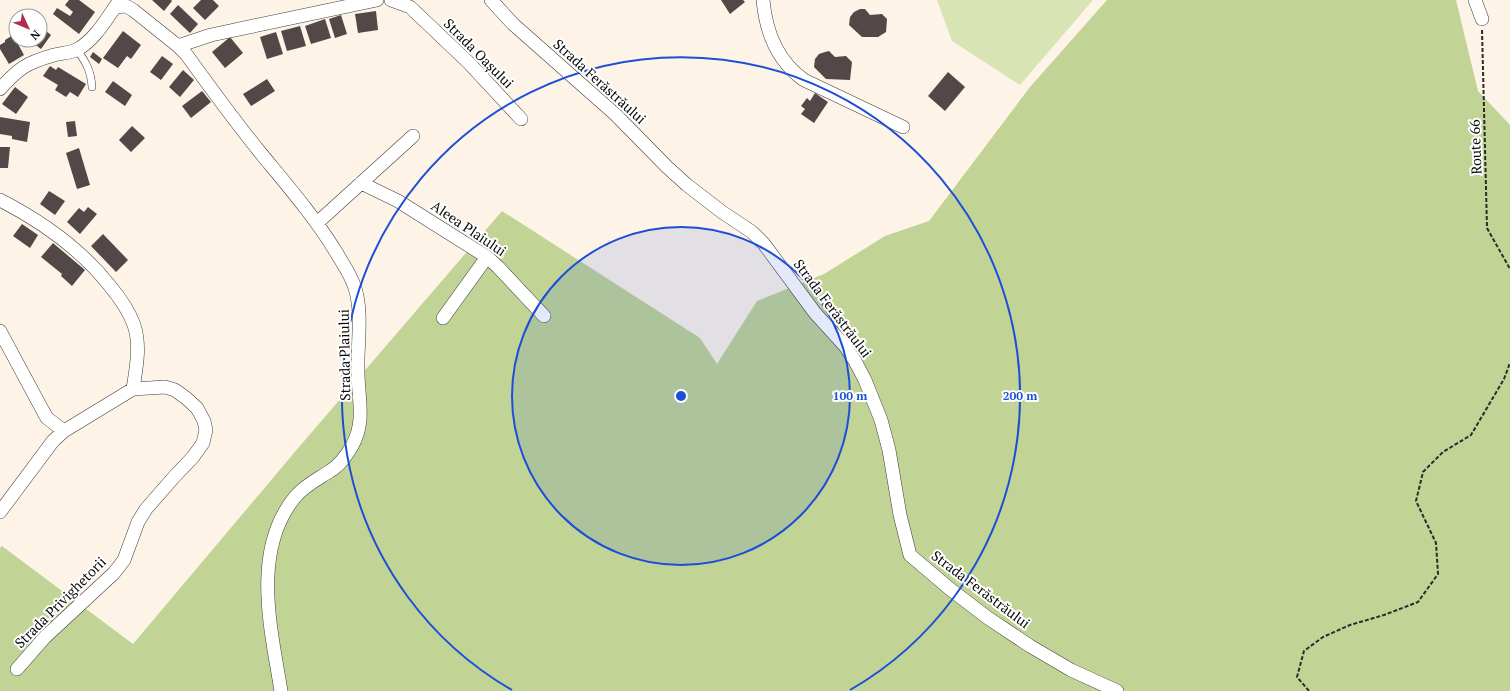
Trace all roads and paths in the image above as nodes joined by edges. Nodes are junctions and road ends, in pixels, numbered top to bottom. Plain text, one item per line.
1 (377, 0) edge
2 (391, 0) edge
3 (491, 0) edge
4 (763, 0) edge
5 (1475, 0) edge
6 (114, 2) edge
7 (1482, 19) joint
8 (178, 46) junction
9 (77, 50) junction
10 (92, 87) dead end
11 (0, 89) edge
12 (522, 119) dead end
13 (903, 126) dead end
14 (413, 136) dead end
15 (361, 183) junction
16 (0, 200) edge
17 (317, 222) junction
18 (487, 257) junction
19 (1510, 269) edge
20 (544, 316) dead end
21 (443, 318) dead end
22 (0, 331) edge
23 (1510, 363) edge
24 (133, 389) junction
25 (64, 431) junction
26 (0, 512) edge
27 (17, 670) dead end
28 (281, 691) edge
29 (1117, 691) edge
30 (1309, 691) edge

1 - 8 street
2 - 12 street, Strada Oașului
3 - 29 street, Strada Ferăstrăului
4 - 13 street
5 - 7 street
6 - 8 street, Strada Plaiului
6 - 9 street
7 - 19 path, Route 66
8 - 17 street, Strada Plaiului
9 - 10 lane
9 - 11 street
14 - 15 street
15 - 17 street
15 - 18 street, Aleea Plaiului
16 - 24 street
17 - 28 street, Strada Plaiului
18 - 20 street, Aleea Plaiului
18 - 21 street
22 - 25 street
23 - 30 path
24 - 25 street, Strada Privighetorii
24 - 27 street, Strada Privighetorii
25 - 26 street, Strada Privighetorii

